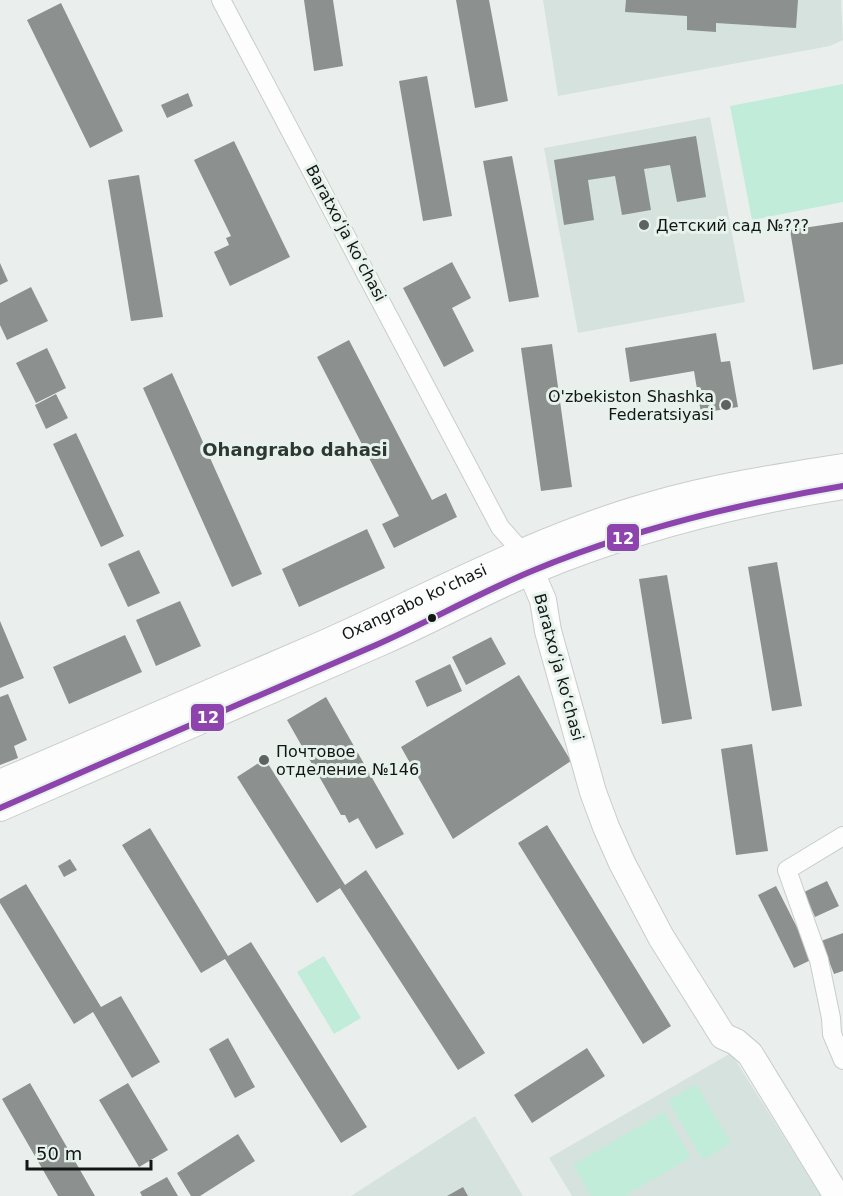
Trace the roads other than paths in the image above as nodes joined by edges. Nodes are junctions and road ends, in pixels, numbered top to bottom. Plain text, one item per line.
1 (221, 0) edge
2 (843, 466) edge
3 (843, 486) edge
4 (526, 562) junction
5 (317, 658) junction
6 (0, 783) edge
7 (0, 808) edge
8 (843, 836) edge
9 (843, 1060) edge
10 (837, 1196) edge

1 - 4 street, Baratxoʻja koʻchasi
2 - 4 main road, Oxangrabo ko'chasi
3 - 4 main road, Oxangrabo ko'chasi
4 - 5 main road, Oxangrabo ko'chasi
4 - 10 main road, Baratxoʻja koʻchasi
5 - 6 main road, Oxangrabo ko'chasi
5 - 7 main road, Oxangrabo ko'chasi
8 - 9 street

